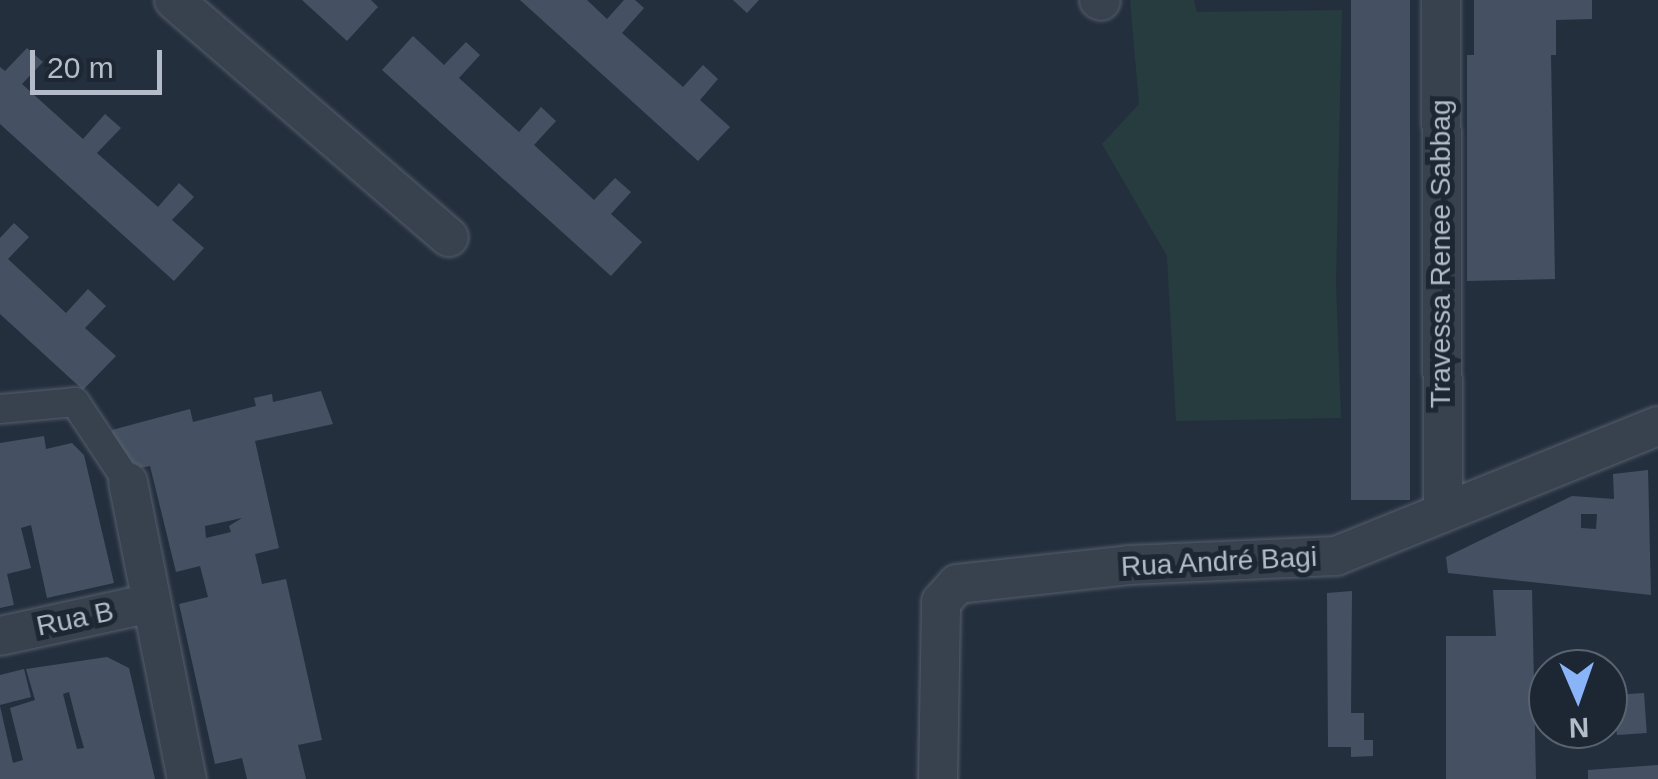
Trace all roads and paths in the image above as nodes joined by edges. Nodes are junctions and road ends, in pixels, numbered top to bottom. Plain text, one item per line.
1 (174, 0) edge
2 (1441, 0) edge
3 (450, 237) dead end
4 (0, 409) edge
5 (1658, 426) edge
6 (128, 482) joint
7 (1442, 509) junction
8 (151, 603) junction
9 (0, 636) edge
10 (188, 779) edge
11 (938, 779) edge

1 - 3 street
2 - 7 street, Travessa Renee Sabbag
4 - 6 street
5 - 7 street, Rua André Bagi
6 - 8 street
7 - 11 street, Rua André Bagi
8 - 9 street, Rua B
8 - 10 street

